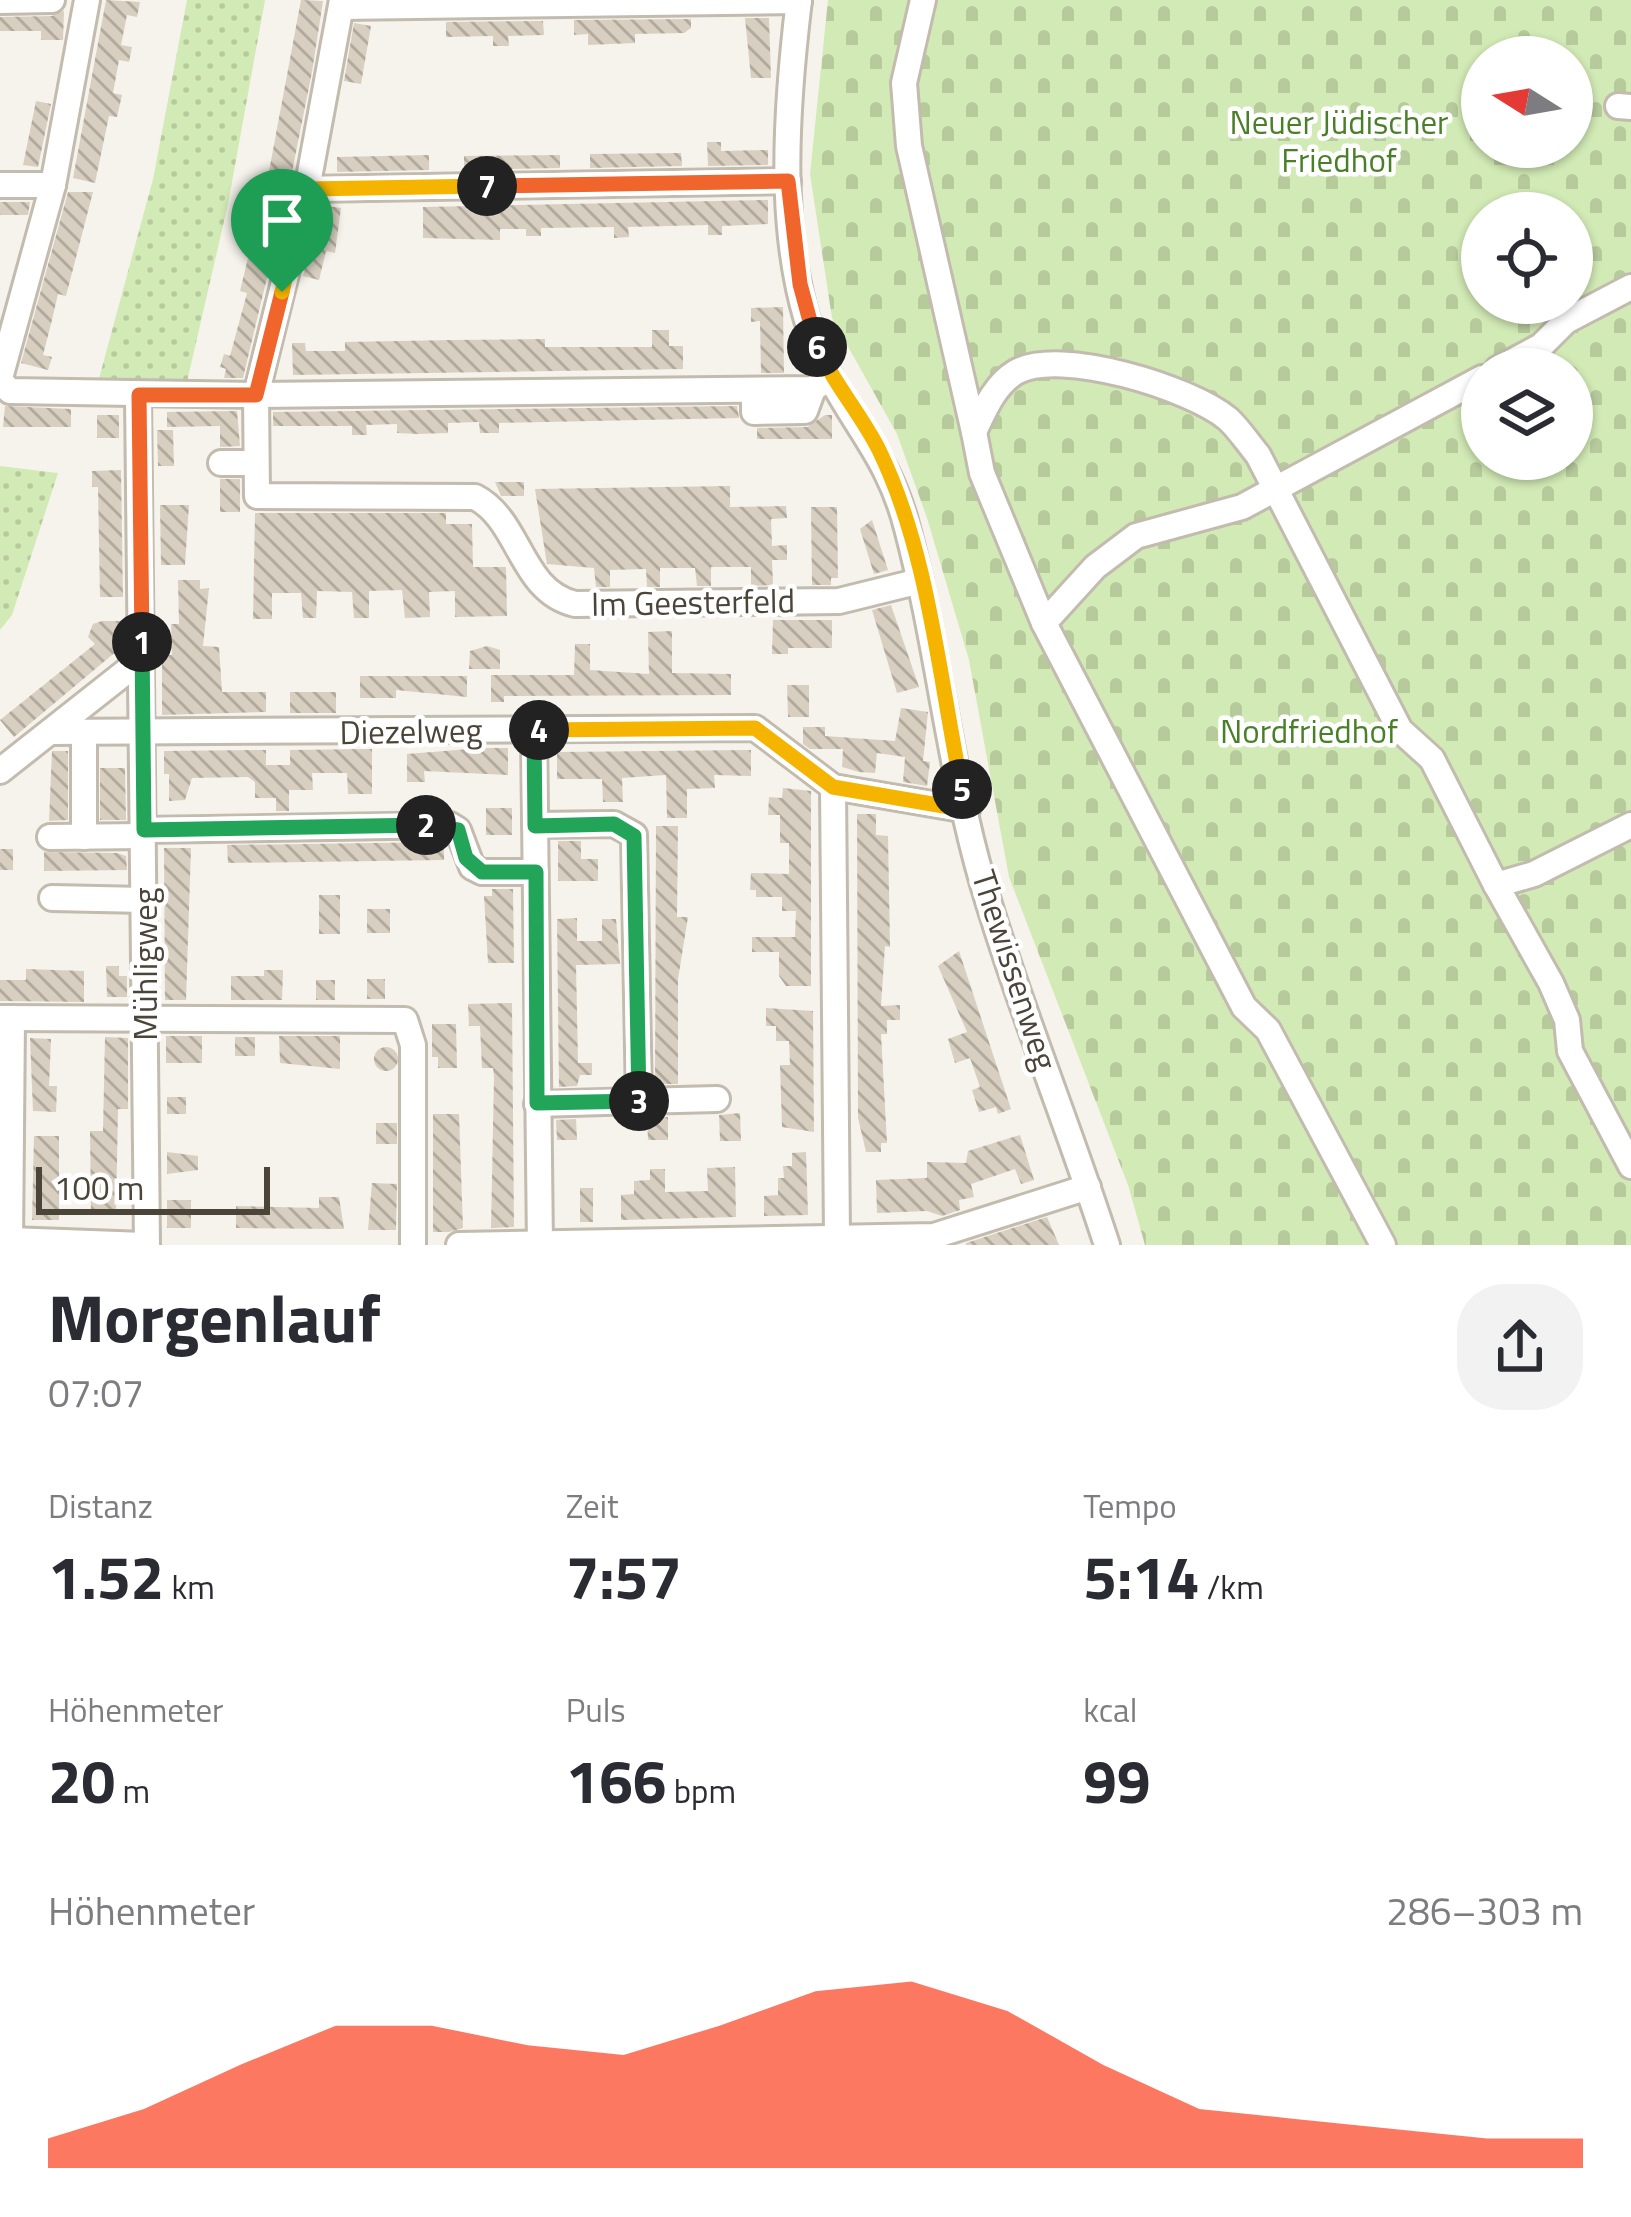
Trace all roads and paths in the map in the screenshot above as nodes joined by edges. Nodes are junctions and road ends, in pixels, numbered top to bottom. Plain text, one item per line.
1 (52, 0) edge
2 (87, 0) edge
3 (799, 0) edge
4 (922, 0) edge
5 (0, 1) edge
6 (342, 4) edge
7 (788, 181) junction
8 (53, 184) junction
9 (0, 185) edge
10 (307, 189) junction
11 (1631, 287) edge
12 (1537, 348) edge
13 (0, 380) edge
14 (822, 383) junction
15 (1461, 389) edge
16 (139, 395) junction
17 (256, 395) junction
18 (974, 432) junction
19 (221, 463) dead end
20 (256, 463) junction
21 (1274, 491) junction
22 (920, 581) junction
23 (1044, 622) junction
24 (142, 659) junction
25 (534, 730) junction
26 (50, 732) junction
27 (84, 733) junction
28 (143, 734) junction
29 (0, 771) edge
30 (833, 787) junction
31 (967, 810) junction
32 (1631, 825) edge
33 (535, 826) junction
34 (144, 833) junction
35 (84, 836) junction
36 (50, 837) dead end
37 (536, 872) junction
38 (1496, 885) junction
39 (52, 898) dead end
40 (144, 900) junction
41 (6, 1018) edge
42 (145, 1019) junction
43 (717, 1099) dead end
44 (639, 1101) junction
45 (537, 1103) junction
46 (1631, 1166) edge
47 (1088, 1187) junction
48 (836, 1237) junction
49 (934, 1240) edge
50 (10, 1243) edge
51 (540, 1244) edge
52 (146, 1245) edge
53 (413, 1245) edge
54 (458, 1245) edge
55 (1107, 1245) edge
56 (1384, 1245) edge

1 - 5 street
2 - 8 street
3 - 6 street
3 - 7 street, Thewissenweg
4 - 18 street
6 - 10 street
7 - 10 street
7 - 14 street, Thewissenweg
8 - 9 street
8 - 13 street
10 - 17 street
11 - 12 street
13 - 16 street
14 - 17 street
14 - 22 street, Thewissenweg
15 - 21 street
16 - 17 street
16 - 24 street, Mühligweg
17 - 20 street
18 - 21 street
18 - 23 street
19 - 20 street
20 - 22 street, Im Geesterfeld
21 - 23 street
21 - 38 street
22 - 31 street, Thewissenweg
23 - 56 street
24 - 26 street
24 - 28 street, Mühligweg
25 - 28 street, Diezelweg
25 - 30 street, Diezelweg
25 - 33 street
26 - 27 street, Diezelweg
26 - 29 street
27 - 28 street, Diezelweg
27 - 35 street
28 - 34 street, Mühligweg
30 - 31 street, Diezelweg
30 - 48 street
31 - 47 street, Thewissenweg
32 - 38 street
33 - 37 street
33 - 44 street
34 - 35 street
34 - 37 street
34 - 40 street, Mühligweg
35 - 36 street
37 - 45 street
38 - 46 street
39 - 40 street
40 - 42 street, Mühligweg
41 - 42 street
41 - 50 street
42 - 52 street, Mühligweg
42 - 53 street
43 - 44 street
44 - 45 street
45 - 51 street
47 - 49 street
47 - 55 street, Thewissenweg
48 - 49 street
48 - 51 street
50 - 52 street
51 - 54 street

